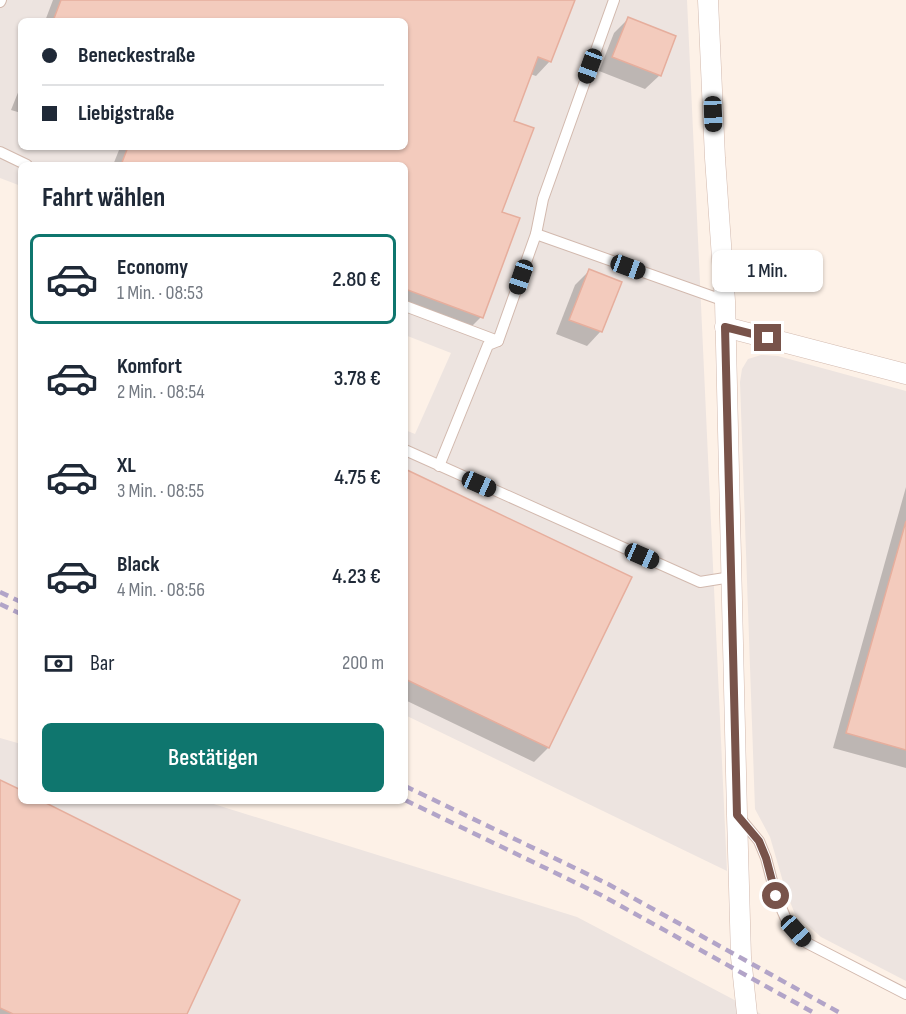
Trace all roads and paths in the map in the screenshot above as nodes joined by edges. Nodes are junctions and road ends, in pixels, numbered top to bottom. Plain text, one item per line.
1 (614, 0) edge
2 (708, 0) edge
3 (720, 0) edge
4 (710, 26) junction
5 (0, 152) edge
6 (21, 162) edge
7 (536, 234) junction
8 (725, 302) junction
9 (408, 307) edge
10 (725, 327) junction
11 (498, 341) junction
12 (906, 374) edge
13 (408, 451) edge
14 (439, 466) junction
15 (731, 577) junction
16 (737, 815) junction
17 (906, 994) edge
18 (747, 1014) edge

1 - 7 lane
2 - 4 street
3 - 4 street
4 - 8 street
5 - 6 lane
7 - 8 lane
7 - 11 lane
8 - 10 street
9 - 11 lane
10 - 12 street
10 - 15 street
11 - 14 lane
13 - 14 lane
14 - 15 lane
15 - 16 street
16 - 17 lane
16 - 18 street

